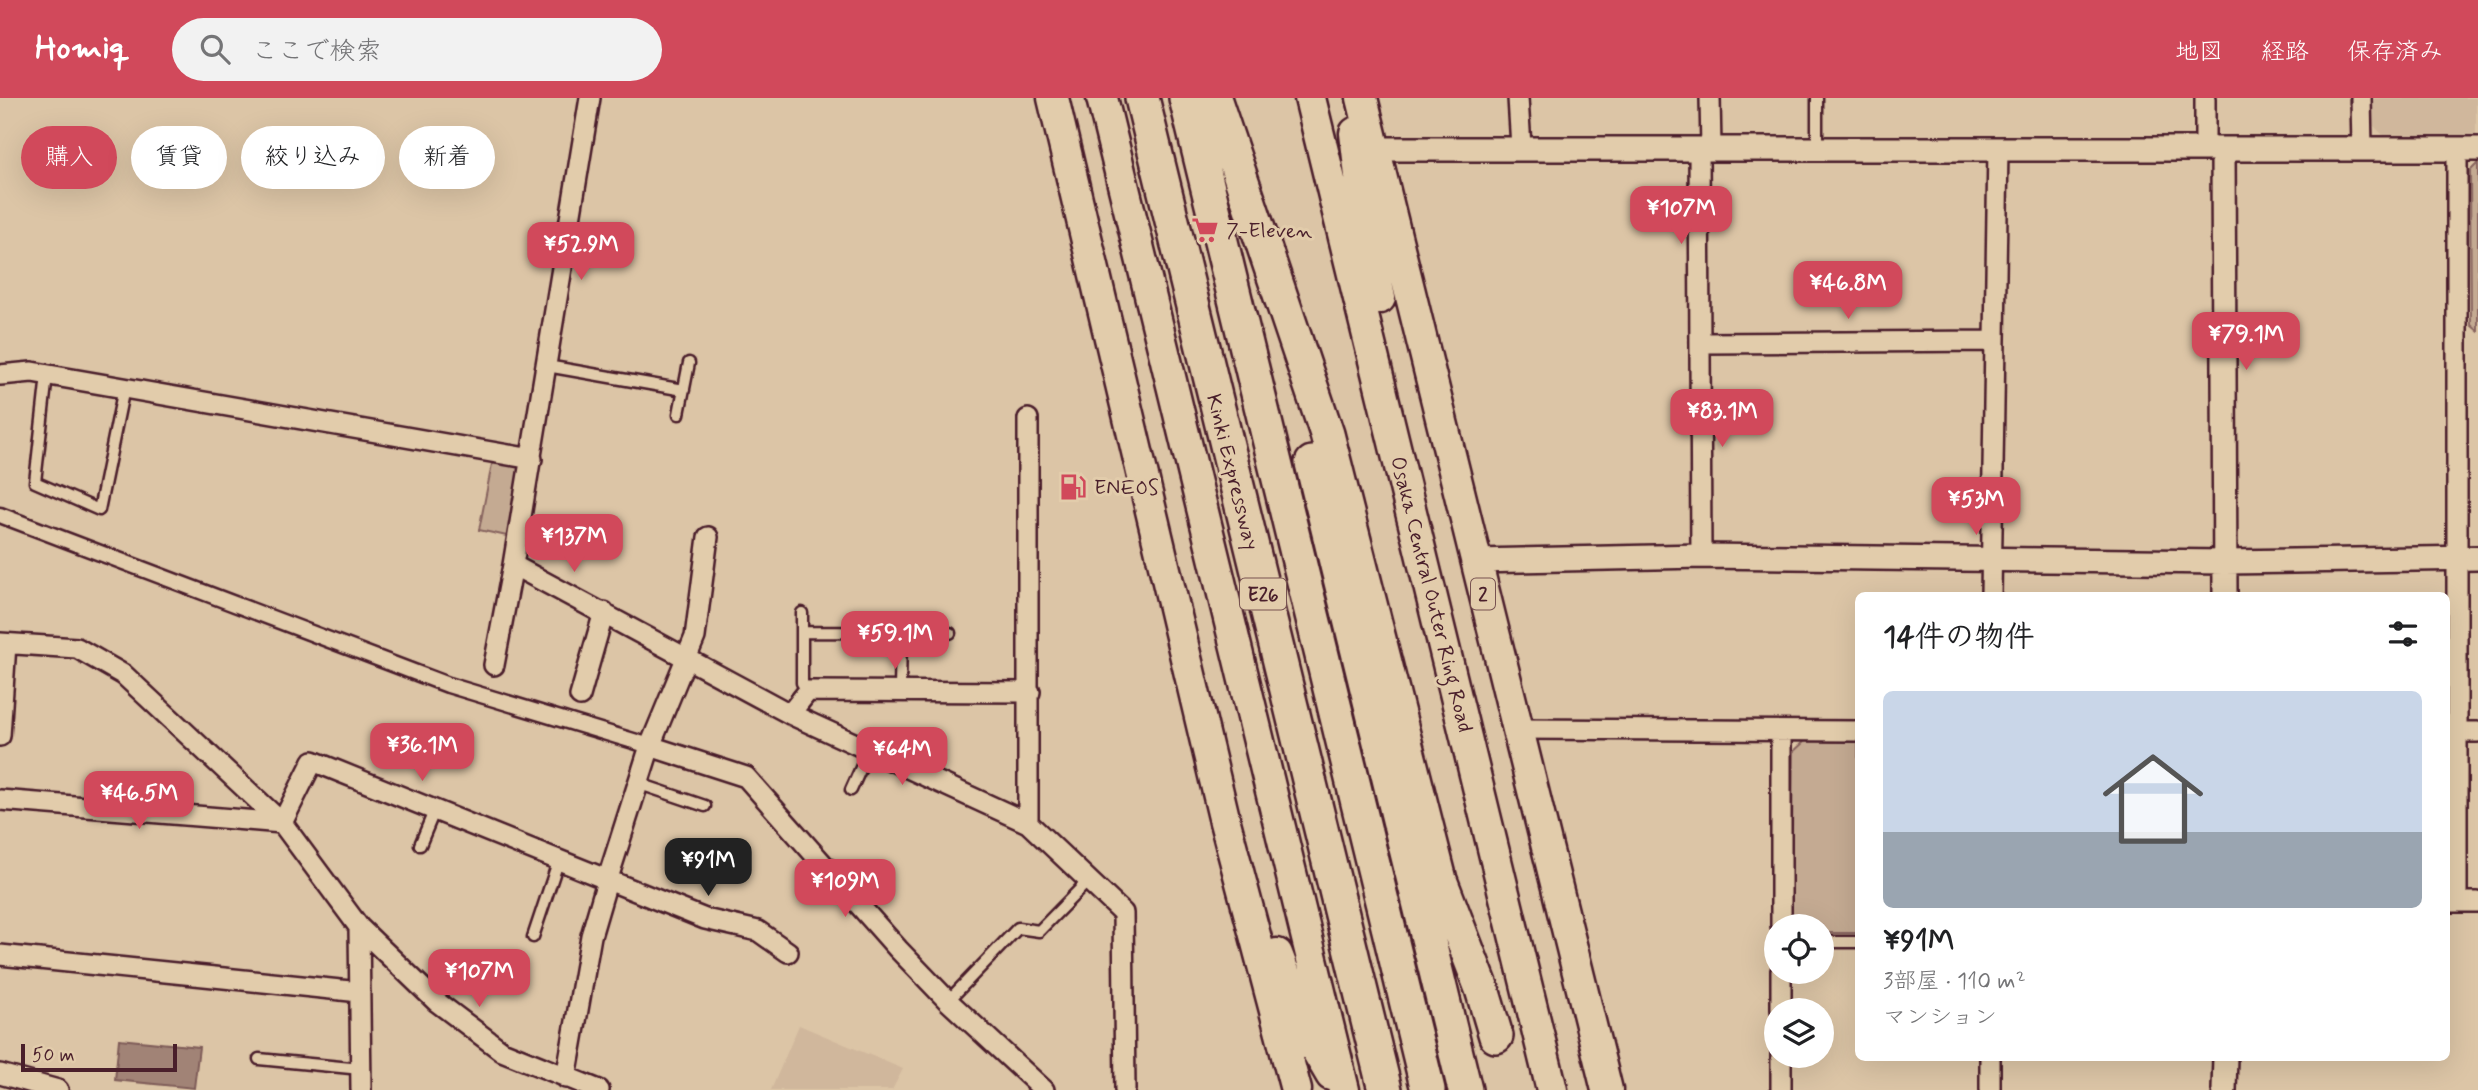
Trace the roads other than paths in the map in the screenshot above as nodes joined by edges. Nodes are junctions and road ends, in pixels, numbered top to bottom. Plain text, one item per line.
1 (590, 98) edge
2 (1102, 98) edge
3 (1142, 98) edge
4 (1186, 98) edge
5 (1214, 98) edge
6 (1310, 98) edge
7 (1352, 98) edge
8 (1362, 98) edge
9 (1518, 98) edge
10 (1710, 98) edge
11 (1817, 98) edge
12 (2205, 98) edge
13 (2361, 98) edge
14 (1055, 102) edge
15 (1521, 147) junction
16 (1705, 148) junction
17 (1817, 148) junction
18 (1998, 148) junction
19 (1374, 149) junction
20 (2214, 149) junction
21 (2362, 149) junction
22 (2468, 149) edge
23 (1227, 262) dead end
24 (1993, 341) junction
25 (1702, 343) junction
26 (2468, 346) edge
27 (688, 363) dead end
28 (547, 366) junction
29 (0, 375) edge
30 (47, 375) junction
31 (124, 388) junction
32 (684, 390) junction
33 (679, 414) dead end
34 (1028, 419) dead end
35 (532, 459) junction
36 (1409, 500) junction
37 (0, 515) edge
38 (708, 537) dead end
39 (1701, 556) junction
40 (2469, 558) edge
41 (1991, 559) junction
42 (1475, 561) junction
43 (2225, 562) junction
44 (513, 565) junction
45 (1991, 592) edge
46 (2225, 592) edge
47 (604, 612) junction
48 (802, 613) dead end
49 (802, 632) junction
50 (901, 633) junction
51 (950, 633) dead end
52 (3, 644) edge
53 (686, 656) junction
54 (494, 665) dead end
55 (808, 691) junction
56 (900, 691) junction
57 (1030, 692) junction
58 (580, 696) dead end
59 (790, 714) junction
60 (1516, 729) junction
61 (1781, 731) junction
62 (1855, 731) edge
63 (2469, 732) edge
64 (0, 736) edge
65 (650, 746) junction
66 (869, 750) junction
67 (637, 783) junction
68 (851, 790) dead end
69 (0, 800) edge
70 (705, 806) dead end
71 (435, 809) junction
72 (282, 822) junction
73 (1028, 822) junction
74 (1225, 822) junction
75 (420, 845) dead end
76 (559, 859) junction
77 (608, 878) junction
78 (1089, 880) junction
79 (2452, 902) edge
80 (2478, 902) edge
81 (1781, 914) edge
82 (359, 927) junction
83 (533, 937) dead end
84 (1834, 942) edge
85 (1855, 942) edge
86 (788, 953) dead end
87 (0, 955) edge
88 (360, 992) junction
89 (948, 1001) junction
90 (1496, 1036) dead end
91 (259, 1059) dead end
92 (1990, 1061) edge
93 (2225, 1061) edge
94 (1781, 1068) edge
95 (360, 1069) junction
96 (0, 1074) edge
97 (566, 1078) junction
98 (58, 1090) edge
99 (361, 1090) edge
100 (599, 1090) edge
101 (1044, 1090) edge
102 (1125, 1090) edge
103 (1296, 1090) edge
104 (1342, 1090) edge
105 (1385, 1090) edge
106 (1428, 1090) edge
107 (1465, 1090) edge
108 (1552, 1090) edge
109 (1607, 1090) edge
110 (1781, 1090) edge
111 (1990, 1090) edge
112 (2224, 1090) edge

1 - 28 street
2 - 104 main road
3 - 105 highway, Kinki Expressway / E26
4 - 106 highway, Kinki Expressway / E26
5 - 90 highway
6 - 36 main road, Osaka Central Outer Ring Road
7 - 36 main road
8 - 19 main road, 2
9 - 15 street
10 - 16 street
11 - 17 lane
12 - 20 street
13 - 21 street
14 - 74 main road
15 - 16 street
15 - 19 street
16 - 17 street
16 - 25 street
17 - 18 street
18 - 20 street
18 - 24 street
19 - 42 main road, 2
20 - 21 street
20 - 43 street
21 - 22 street
22 - 26 street
23 - 107 highway
24 - 25 street
24 - 41 street
25 - 39 street
26 - 40 street
27 - 32 lane
28 - 32 lane
28 - 35 street
29 - 30 street
30 - 31 street
30 - 31 lane
31 - 35 street
32 - 33 lane
34 - 57 street
35 - 44 street
36 - 108 main road, Osaka Central Outer Ring Road
37 - 65 street
38 - 53 street
39 - 41 street
39 - 42 street
40 - 43 street
40 - 63 street
41 - 43 street
41 - 45 street
42 - 60 main road, 2
43 - 46 street
44 - 47 street
44 - 54 street
47 - 53 street
47 - 58 street
48 - 49 lane
49 - 50 lane
49 - 55 lane
50 - 51 lane
50 - 56 lane
52 - 64 street
52 - 72 street
53 - 59 street
53 - 65 street
55 - 56 street
55 - 59 street
56 - 57 street
57 - 73 street
59 - 66 street
60 - 61 street
60 - 109 main road, 2
61 - 62 street
61 - 81 street
63 - 79 street
65 - 67 street
65 - 89 street
66 - 68 lane
66 - 73 street
67 - 70 lane
67 - 77 street
69 - 72 street
71 - 72 street
71 - 75 lane
71 - 76 street
72 - 82 street
73 - 78 street
74 - 103 main road
74 - 104 main road
76 - 77 street
76 - 83 lane
77 - 86 street
77 - 97 street
78 - 89 lane
78 - 102 street
79 - 80 street
82 - 88 street
82 - 97 street
84 - 85 lane
87 - 88 street
88 - 95 street
89 - 101 street
91 - 95 lane
92 - 111 street
93 - 112 street
94 - 110 street
95 - 99 street
96 - 98 street
97 - 100 street

